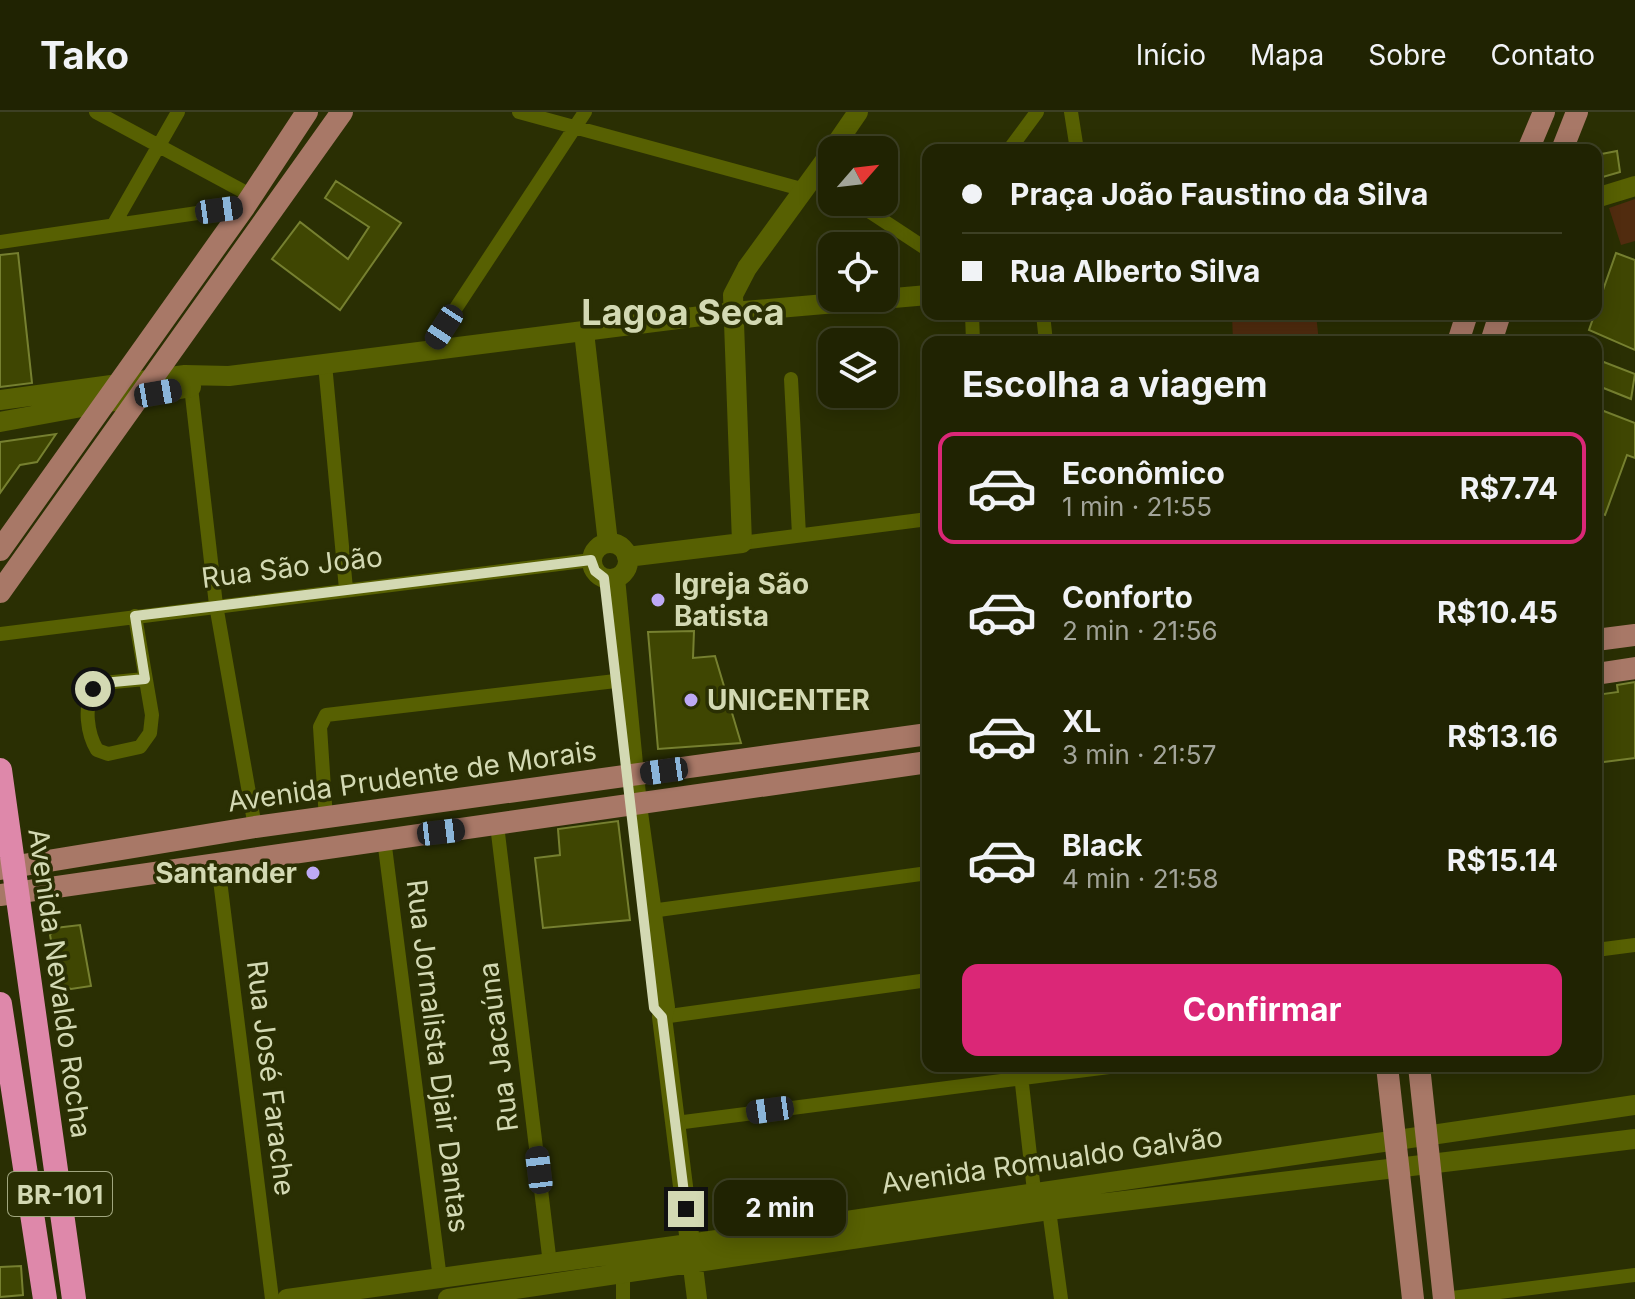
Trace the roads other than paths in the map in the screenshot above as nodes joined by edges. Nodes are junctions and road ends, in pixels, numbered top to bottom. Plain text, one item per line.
1 (96, 112) edge
2 (178, 112) edge
3 (307, 112) edge
4 (519, 112) edge
5 (585, 112) edge
6 (858, 112) edge
7 (1037, 112) edge
8 (1071, 112) edge
9 (1544, 112) edge
10 (1577, 112) edge
11 (336, 118) edge
12 (575, 127) junction
13 (842, 136) edge
14 (159, 144) junction
15 (1013, 144) edge
16 (1076, 144) edge
17 (1531, 144) edge
18 (1564, 144) edge
19 (817, 184) edge
20 (1635, 186) edge
21 (1602, 196) edge
22 (248, 201) junction
23 (876, 216) edge
24 (114, 224) junction
25 (226, 232) junction
26 (0, 242) edge
27 (922, 246) edge
28 (922, 296) edge
29 (733, 312) junction
30 (188, 331) junction
31 (584, 332) junction
32 (427, 352) junction
33 (325, 364) junction
34 (229, 376) junction
35 (791, 379) dead end
36 (120, 383) junction
37 (191, 387) junction
38 (147, 388) junction
39 (0, 400) edge
40 (106, 403) junction
41 (0, 422) edge
42 (922, 520) edge
43 (799, 535) junction
44 (608, 543) junction
45 (742, 543) junction
46 (0, 550) edge
47 (627, 557) junction
48 (591, 560) junction
49 (610, 578) junction
50 (346, 589) junction
51 (0, 592) edge
52 (216, 605) junction
53 (135, 616) junction
54 (0, 634) edge
55 (1635, 635) edge
56 (1602, 639) edge
57 (1635, 668) edge
58 (1602, 673) edge
59 (145, 679) junction
60 (619, 681) junction
61 (922, 735) edge
62 (922, 763) edge
63 (0, 770) edge
64 (630, 776) junction
65 (633, 805) junction
66 (326, 819) junction
67 (497, 825) junction
68 (255, 827) junction
69 (384, 839) junction
70 (218, 864) junction
71 (7, 868) edge
72 (922, 874) edge
73 (9, 893) edge
74 (651, 911) junction
75 (1635, 945) edge
76 (1602, 949) edge
77 (922, 981) edge
78 (0, 1004) edge
79 (662, 1017) junction
80 (1020, 1072) edge
81 (1388, 1072) edge
82 (1420, 1072) edge
83 (1635, 1105) edge
84 (676, 1123) junction
85 (1426, 1135) junction
86 (1394, 1139) junction
87 (1635, 1139) edge
88 (1429, 1162) junction
89 (1398, 1166) junction
90 (1034, 1191) junction
91 (1049, 1210) junction
92 (692, 1254) junction
93 (550, 1264) junction
94 (623, 1274) junction
95 (1635, 1275) edge
96 (440, 1279) junction
97 (45, 1299) edge
98 (74, 1299) edge
99 (272, 1299) edge
100 (287, 1299) edge
101 (448, 1299) edge
102 (623, 1299) edge
103 (697, 1299) edge
104 (1061, 1299) edge
105 (1413, 1299) edge
106 (1444, 1299) edge

1 - 14 street
2 - 14 street
3 - 22 main road
4 - 12 street
5 - 12 street
6 - 13 main road
7 - 15 street
8 - 16 street
9 - 17 main road
10 - 18 main road
11 - 30 main road
12 - 19 street
12 - 32 street
14 - 22 street
14 - 24 street
19 - 29 main road
20 - 21 main road
22 - 24 street
22 - 25 main road
23 - 27 street
24 - 26 street
25 - 30 main road
25 - 36 main road
28 - 29 main road
29 - 31 main road
29 - 45 main road
30 - 38 main road
31 - 32 main road
31 - 44 main road
32 - 33 main road
33 - 34 main road
33 - 50 street
34 - 37 main road
34 - 38 main road
35 - 43 street
36 - 38 main road
36 - 39 main road
36 - 40 main road
37 - 38 main road
37 - 52 street
38 - 40 main road
38 - 51 main road
40 - 41 main road
40 - 46 main road
42 - 43 street
43 - 45 street
44 - 47 main road
44 - 48 main road
45 - 47 main road
47 - 49 main road
48 - 49 main road
48 - 50 street, Rua São João
49 - 60 main road
50 - 52 street, Rua São João
52 - 53 street, Rua São João
52 - 68 street
53 - 54 street, Rua São João
53 - 59 street
55 - 56 main road
57 - 58 main road
59 - 59 street
60 - 64 main road
60 - 66 street
61 - 64 main road, Avenida Prudente de Morais
62 - 65 main road, Avenida Prudente de Morais
63 - 71 highway, Avenida Nevaldo Rocha / BR-101
64 - 65 main road
64 - 66 main road, Avenida Prudente de Morais
65 - 67 main road, Avenida Prudente de Morais
65 - 74 main road
65 - 79 main road
66 - 68 main road, Avenida Prudente de Morais
67 - 69 main road, Avenida Prudente de Morais
67 - 93 street, Rua Jacaúna
68 - 71 main road, Avenida Prudente de Morais
69 - 70 main road, Avenida Prudente de Morais
69 - 96 street, Rua Jornalista Djair Dantas
70 - 73 main road, Avenida Prudente de Morais
70 - 99 street, Rua José Farache
71 - 73 highway, Avenida Nevaldo Rocha / BR-101
72 - 74 street
73 - 98 highway, Avenida Nevaldo Rocha / BR-101
74 - 79 main road
75 - 76 street
77 - 79 street
78 - 97 highway, BR-101
79 - 84 main road
80 - 84 street
80 - 90 street
81 - 86 main road
82 - 85 main road
83 - 85 main road, Avenida Romualdo Galvão
84 - 92 main road
85 - 86 main road, Avenida Romualdo Galvão
85 - 88 main road
86 - 89 main road
86 - 90 main road, Avenida Romualdo Galvão
87 - 88 main road, Avenida Romualdo Galvão
88 - 89 main road, Avenida Romualdo Galvão
88 - 106 main road
89 - 91 main road, Avenida Romualdo Galvão
89 - 105 main road
90 - 92 main road, Avenida Romualdo Galvão
91 - 92 main road, Avenida Romualdo Galvão
91 - 104 street
92 - 93 main road, Avenida Romualdo Galvão
92 - 94 main road, Avenida Romualdo Galvão
92 - 103 main road
93 - 96 main road, Avenida Romualdo Galvão
94 - 101 main road, Avenida Romualdo Galvão
94 - 102 street
95 - 106 street
96 - 100 main road, Avenida Romualdo Galvão

